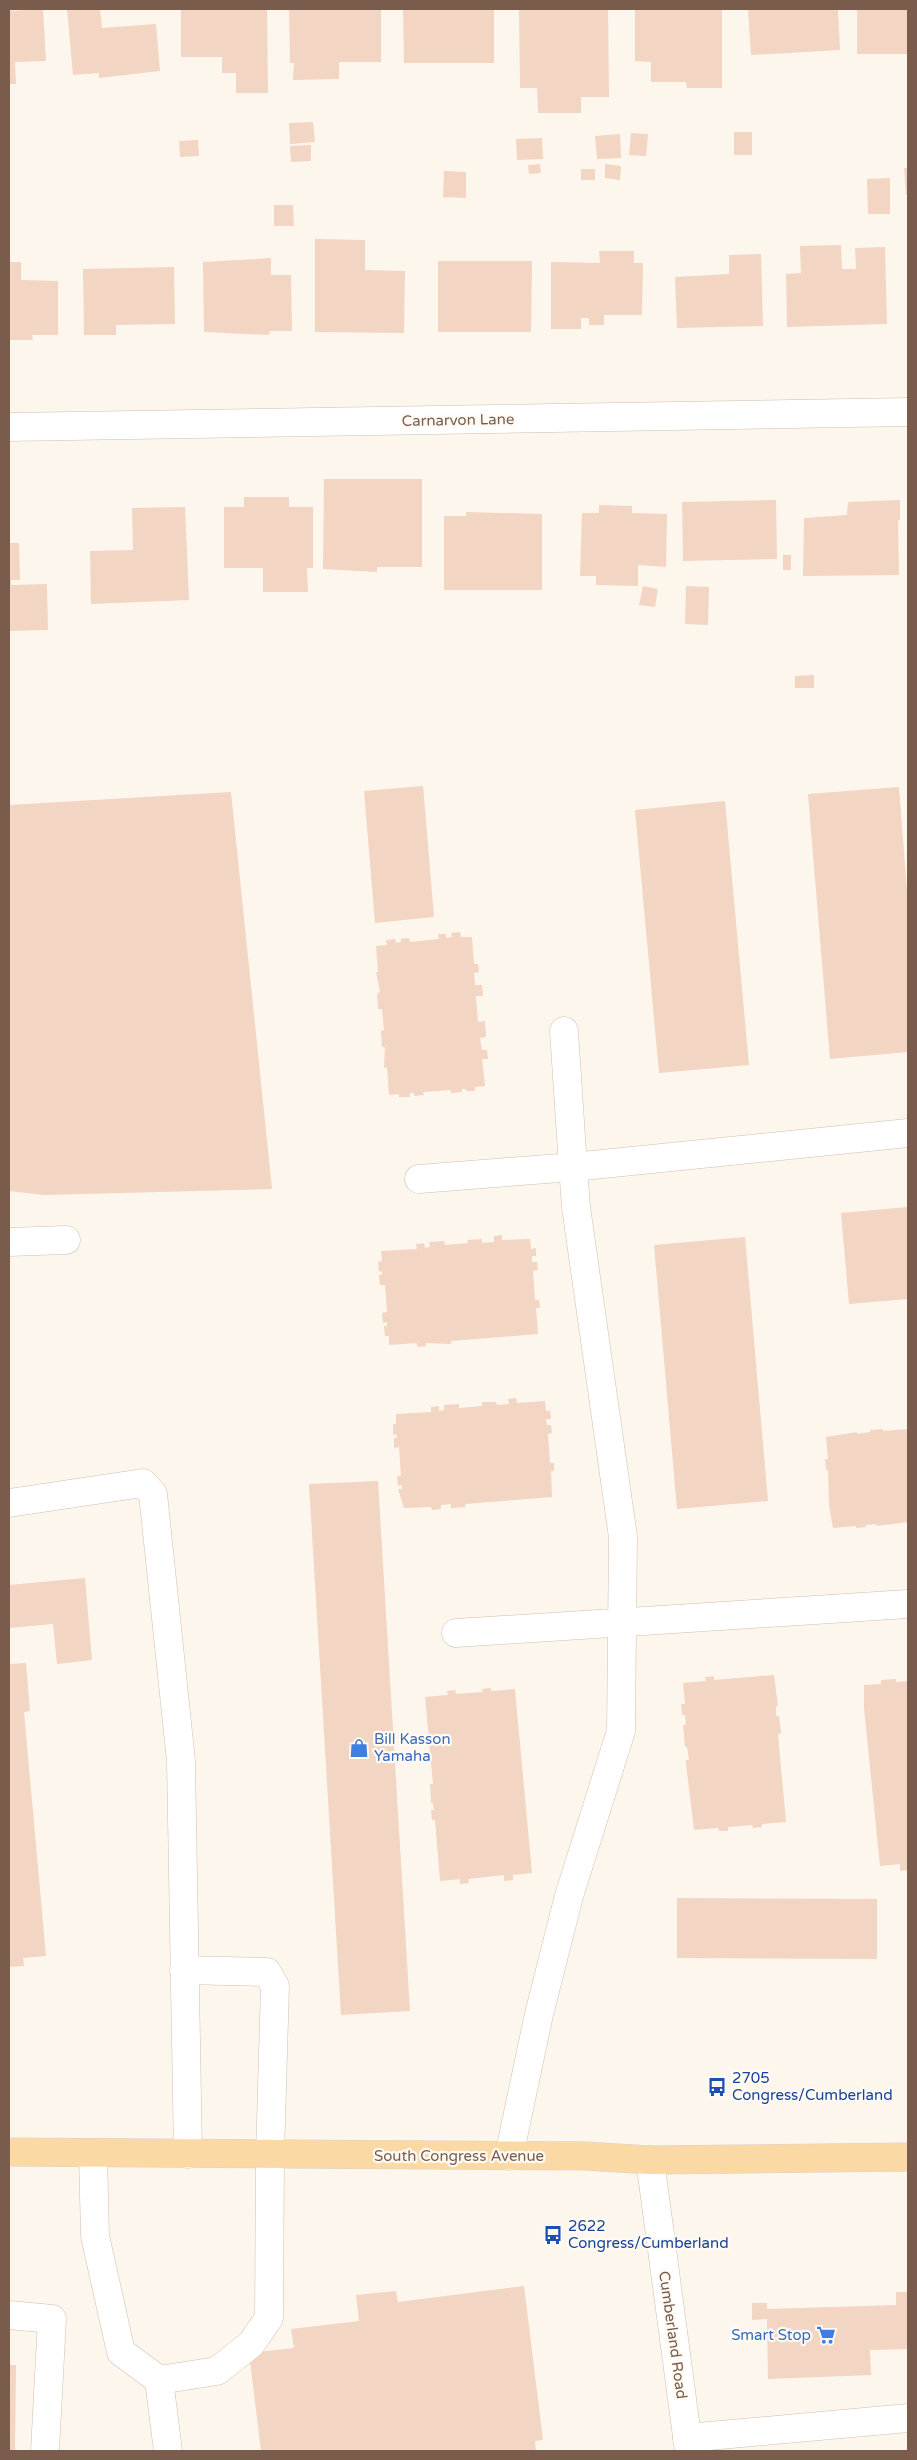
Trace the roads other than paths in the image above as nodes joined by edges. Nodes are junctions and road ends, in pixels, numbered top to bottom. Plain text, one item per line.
1 (908, 412) edge
2 (9, 427) edge
3 (564, 1031) dead end
4 (908, 1133) edge
5 (573, 1167) junction
6 (419, 1178) dead end
7 (66, 1240) dead end
8 (9, 1242) edge
9 (9, 1503) edge
10 (908, 1604) edge
11 (622, 1622) junction
12 (456, 1633) dead end
13 (184, 1970) junction
14 (9, 2152) edge
15 (93, 2153) junction
16 (188, 2154) junction
17 (270, 2155) junction
18 (509, 2156) junction
19 (908, 2157) edge
20 (650, 2160) junction
21 (9, 2315) edge
22 (159, 2380) junction
23 (908, 2418) edge
24 (688, 2444) edge
25 (45, 2451) edge
26 (168, 2451) edge

1 - 2 street, Carnarvon Lane
3 - 5 street
4 - 5 street
5 - 6 street
5 - 11 street
7 - 8 street
9 - 13 street
10 - 11 street
11 - 12 street
11 - 18 street
13 - 16 street
13 - 17 street
14 - 15 main road, South Congress Avenue
15 - 16 main road, South Congress Avenue
15 - 22 street
16 - 17 main road, South Congress Avenue
17 - 18 main road, South Congress Avenue
17 - 22 street
18 - 20 main road, South Congress Avenue
19 - 20 main road, South Congress Avenue
20 - 24 street, Cumberland Road
21 - 25 street
22 - 26 street
23 - 24 street

